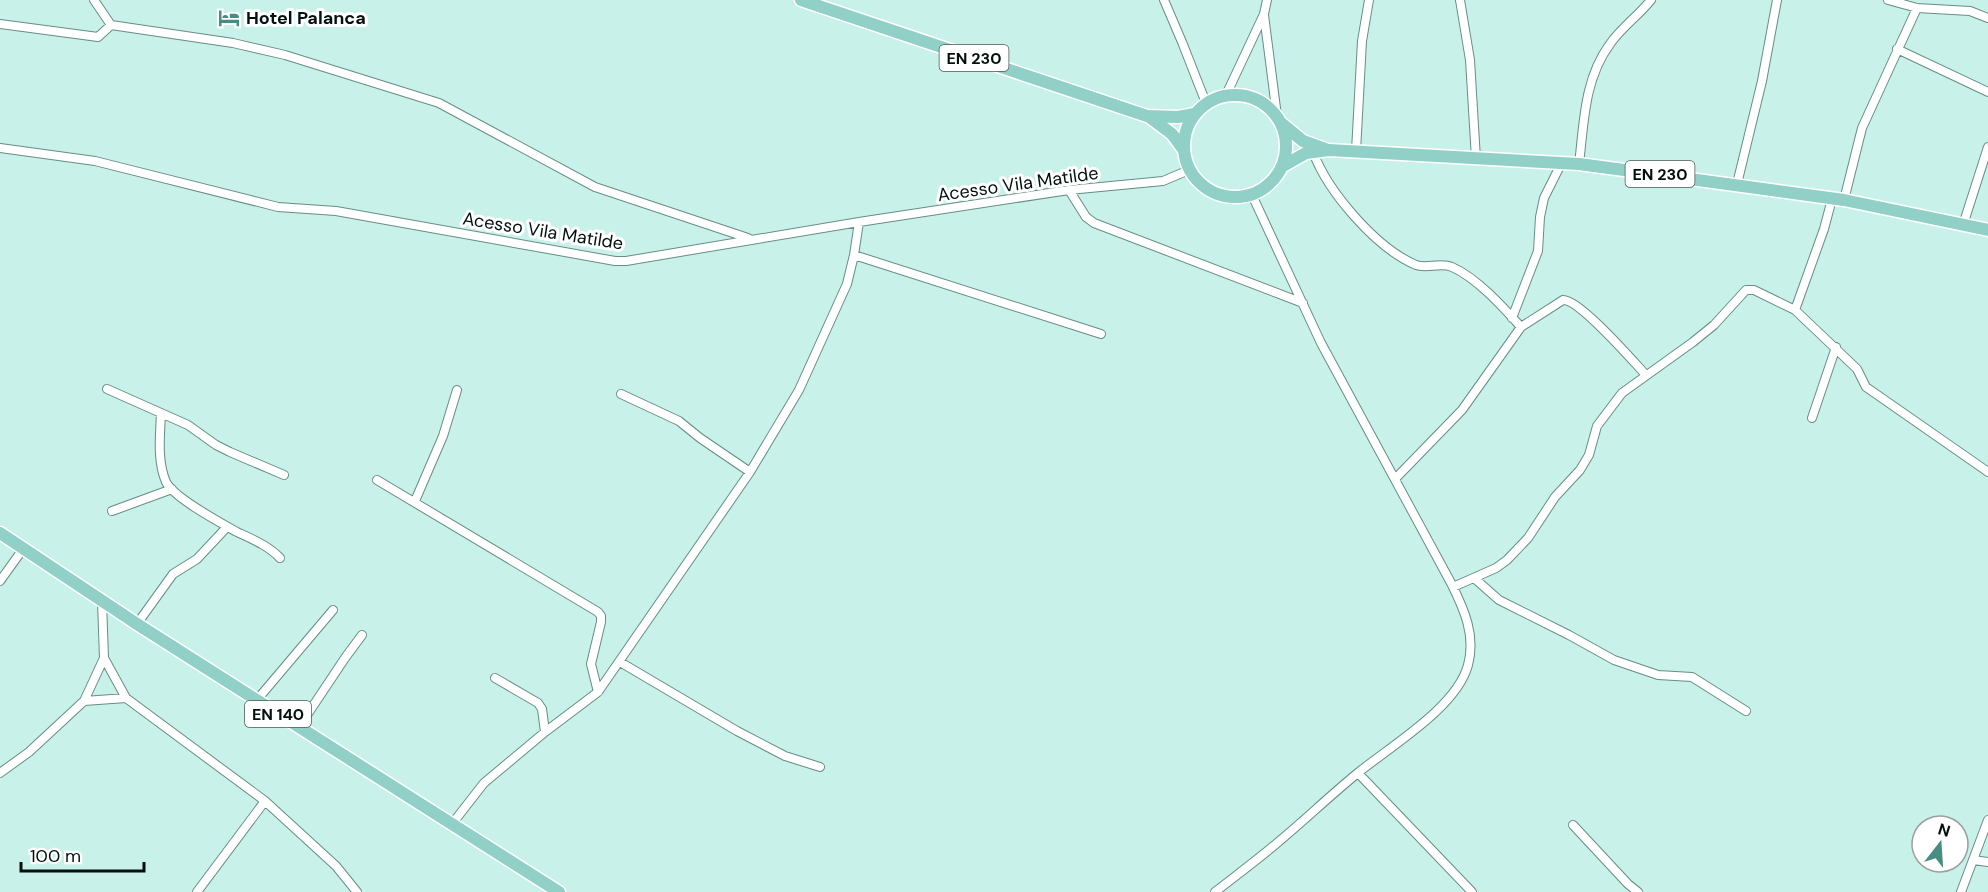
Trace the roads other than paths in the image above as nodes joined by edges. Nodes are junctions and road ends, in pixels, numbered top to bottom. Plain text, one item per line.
1 (94, 0) edge
2 (801, 0) edge
3 (1164, 0) edge
4 (1267, 0) edge
5 (1369, 0) edge
6 (1460, 0) edge
7 (1651, 0) edge
8 (1778, 0) edge
9 (1888, 0) edge
10 (1917, 8) junction
11 (1264, 14) junction
12 (1988, 18) edge
13 (0, 24) edge
14 (111, 25) junction
15 (1897, 48) junction
16 (1988, 92) edge
17 (1226, 95) junction
18 (1206, 103) junction
19 (1194, 114) junction
20 (1147, 116) junction
21 (1279, 120) junction
22 (1988, 147) edge
23 (0, 148) edge
24 (1183, 148) junction
25 (1329, 150) junction
26 (1356, 151) junction
27 (1313, 152) junction
28 (1476, 159) junction
29 (1561, 164) junction
30 (1579, 164) junction
31 (1283, 165) junction
32 (1189, 170) junction
33 (1737, 184) junction
34 (1069, 190) junction
35 (1252, 195) junction
36 (1838, 200) junction
37 (859, 222) junction
38 (1963, 225) junction
39 (1988, 230) edge
40 (750, 239) junction
41 (854, 255) junction
42 (1303, 303) junction
43 (1795, 310) junction
44 (1512, 318) junction
45 (1521, 327) junction
46 (1101, 334) dead end
47 (1836, 347) junction
48 (1646, 375) junction
49 (108, 389) dead end
50 (457, 390) dead end
51 (621, 394) dead end
52 (161, 414) junction
53 (1812, 418) dead end
54 (750, 472) junction
55 (1988, 472) edge
56 (284, 475) dead end
57 (1395, 479) junction
58 (377, 480) dead end
59 (172, 489) junction
60 (415, 501) junction
61 (111, 512) dead end
62 (227, 527) junction
63 (0, 532) edge
64 (23, 549) junction
65 (280, 558) dead end
66 (1474, 578) junction
67 (0, 581) edge
68 (1453, 587) junction
69 (102, 602) junction
70 (333, 610) dead end
71 (137, 624) junction
72 (362, 635) dead end
73 (104, 658) junction
74 (620, 662) junction
75 (495, 678) dead end
76 (598, 692) junction
77 (126, 698) junction
78 (84, 701) junction
79 (256, 701) junction
80 (1746, 711) dead end
81 (299, 727) junction
82 (545, 732) junction
83 (820, 767) dead end
84 (0, 773) edge
85 (1358, 773) junction
86 (265, 801) junction
87 (1988, 820) edge
88 (452, 824) junction
89 (1573, 825) dead end
90 (1973, 860) junction
91 (1988, 862) edge
92 (197, 892) edge
93 (357, 892) edge
94 (559, 892) edge
95 (1215, 892) edge
96 (1472, 892) edge
97 (1638, 892) edge
98 (1961, 892) edge

1 - 14 street
2 - 20 main road, EN 230
3 - 18 street
4 - 11 street
5 - 26 street
6 - 28 street
7 - 30 street
8 - 33 street
9 - 10 street
10 - 12 street
10 - 15 street
11 - 17 street
11 - 21 street
13 - 14 street
14 - 40 street
15 - 16 street
15 - 36 street
17 - 18 main road
17 - 21 main road
18 - 19 main road
19 - 20 main road, EN 230
19 - 24 main road
20 - 24 main road, EN 230
21 - 25 main road, EN 230
21 - 31 main road
22 - 38 street
23 - 40 street, Acesso Vila Matilde
24 - 32 main road
25 - 26 main road, EN 230
25 - 27 main road, EN 230
26 - 28 main road, EN 230
27 - 31 main road, EN 230
27 - 44 street
28 - 29 main road, EN 230
29 - 30 main road, EN 230
29 - 44 street
30 - 33 main road, EN 230
31 - 35 main road
32 - 34 street, Acesso Vila Matilde
32 - 35 main road
33 - 36 main road, EN 230
34 - 37 street, Acesso Vila Matilde
34 - 42 street
35 - 42 street
36 - 38 main road, EN 230
36 - 43 street
37 - 40 street, Acesso Vila Matilde
37 - 41 street
38 - 39 main road, EN 230
41 - 46 street
41 - 54 street
42 - 57 street
43 - 47 street
43 - 48 street
44 - 45 street
45 - 48 street
45 - 57 street
47 - 53 street
47 - 55 street
48 - 66 street
49 - 52 street
50 - 60 street
51 - 54 street
52 - 56 street
52 - 59 street
54 - 74 street
57 - 68 street
58 - 60 street
59 - 61 street
59 - 62 street
60 - 76 street
62 - 65 street
62 - 71 street
63 - 64 main road, EN 140
64 - 67 street
64 - 69 main road, EN 140
66 - 68 street
66 - 80 street
68 - 85 street
69 - 71 main road, EN 140
69 - 73 street
70 - 79 street
71 - 79 main road, EN 140
72 - 81 street
73 - 77 street
73 - 78 street
74 - 76 street
74 - 83 street
75 - 82 street
76 - 82 street
77 - 78 street
77 - 86 street
78 - 84 street
79 - 81 main road, EN 140
81 - 88 main road, EN 140
82 - 88 street
85 - 95 street
85 - 96 street
86 - 92 street
86 - 93 street
87 - 90 street
88 - 94 main road, EN 140
89 - 97 street
90 - 91 street
90 - 98 street

